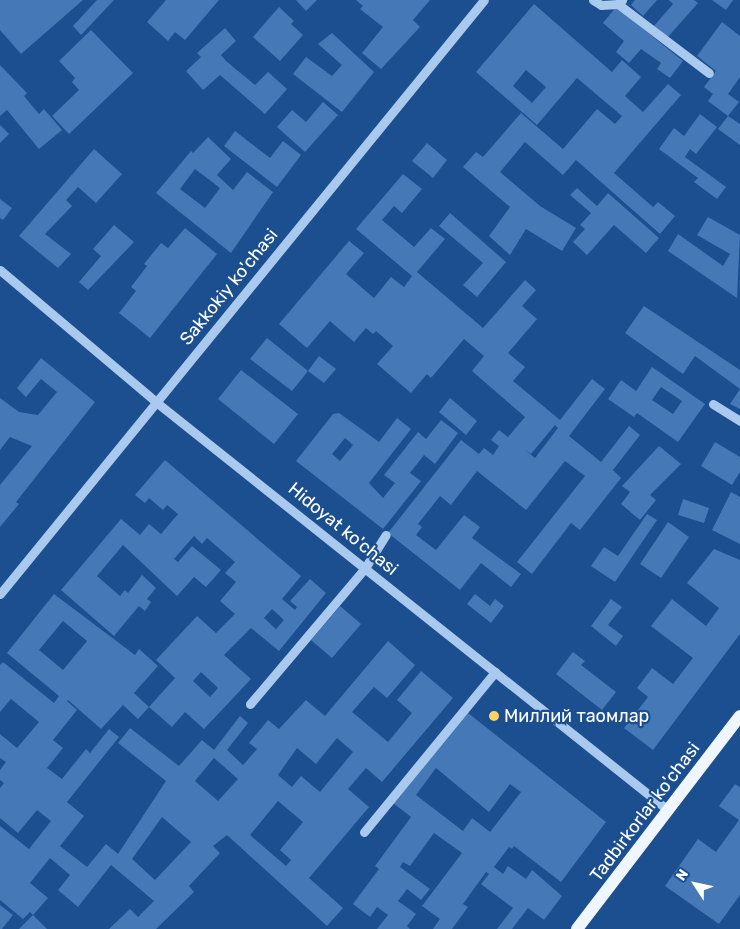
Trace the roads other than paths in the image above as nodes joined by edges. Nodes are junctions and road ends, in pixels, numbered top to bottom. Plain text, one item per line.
1 (484, 0) edge
2 (593, 0) edge
3 (620, 2) edge
4 (709, 73) dead end
5 (0, 270) edge
6 (156, 402) junction
7 (712, 404) dead end
8 (740, 421) edge
9 (386, 535) dead end
10 (365, 568) junction
11 (0, 594) edge
12 (495, 672) junction
13 (250, 704) dead end
14 (740, 716) edge
15 (668, 810) junction
16 (364, 832) dead end
17 (577, 929) edge

1 - 6 street, Sakkokiy ko'chasi
2 - 3 street
3 - 4 street
5 - 6 street, Hidoyat ko'chasi
6 - 10 street, Hidoyat ko'chasi
6 - 11 street, Sakkokiy ko'chasi
7 - 8 street
9 - 10 street
10 - 12 street, Hidoyat ko'chasi
10 - 13 street
12 - 15 street, Hidoyat ko'chasi
12 - 16 street
14 - 15 main road, Tadbirkorlar ko'chasi
15 - 17 main road, Tadbirkorlar ko'chasi

